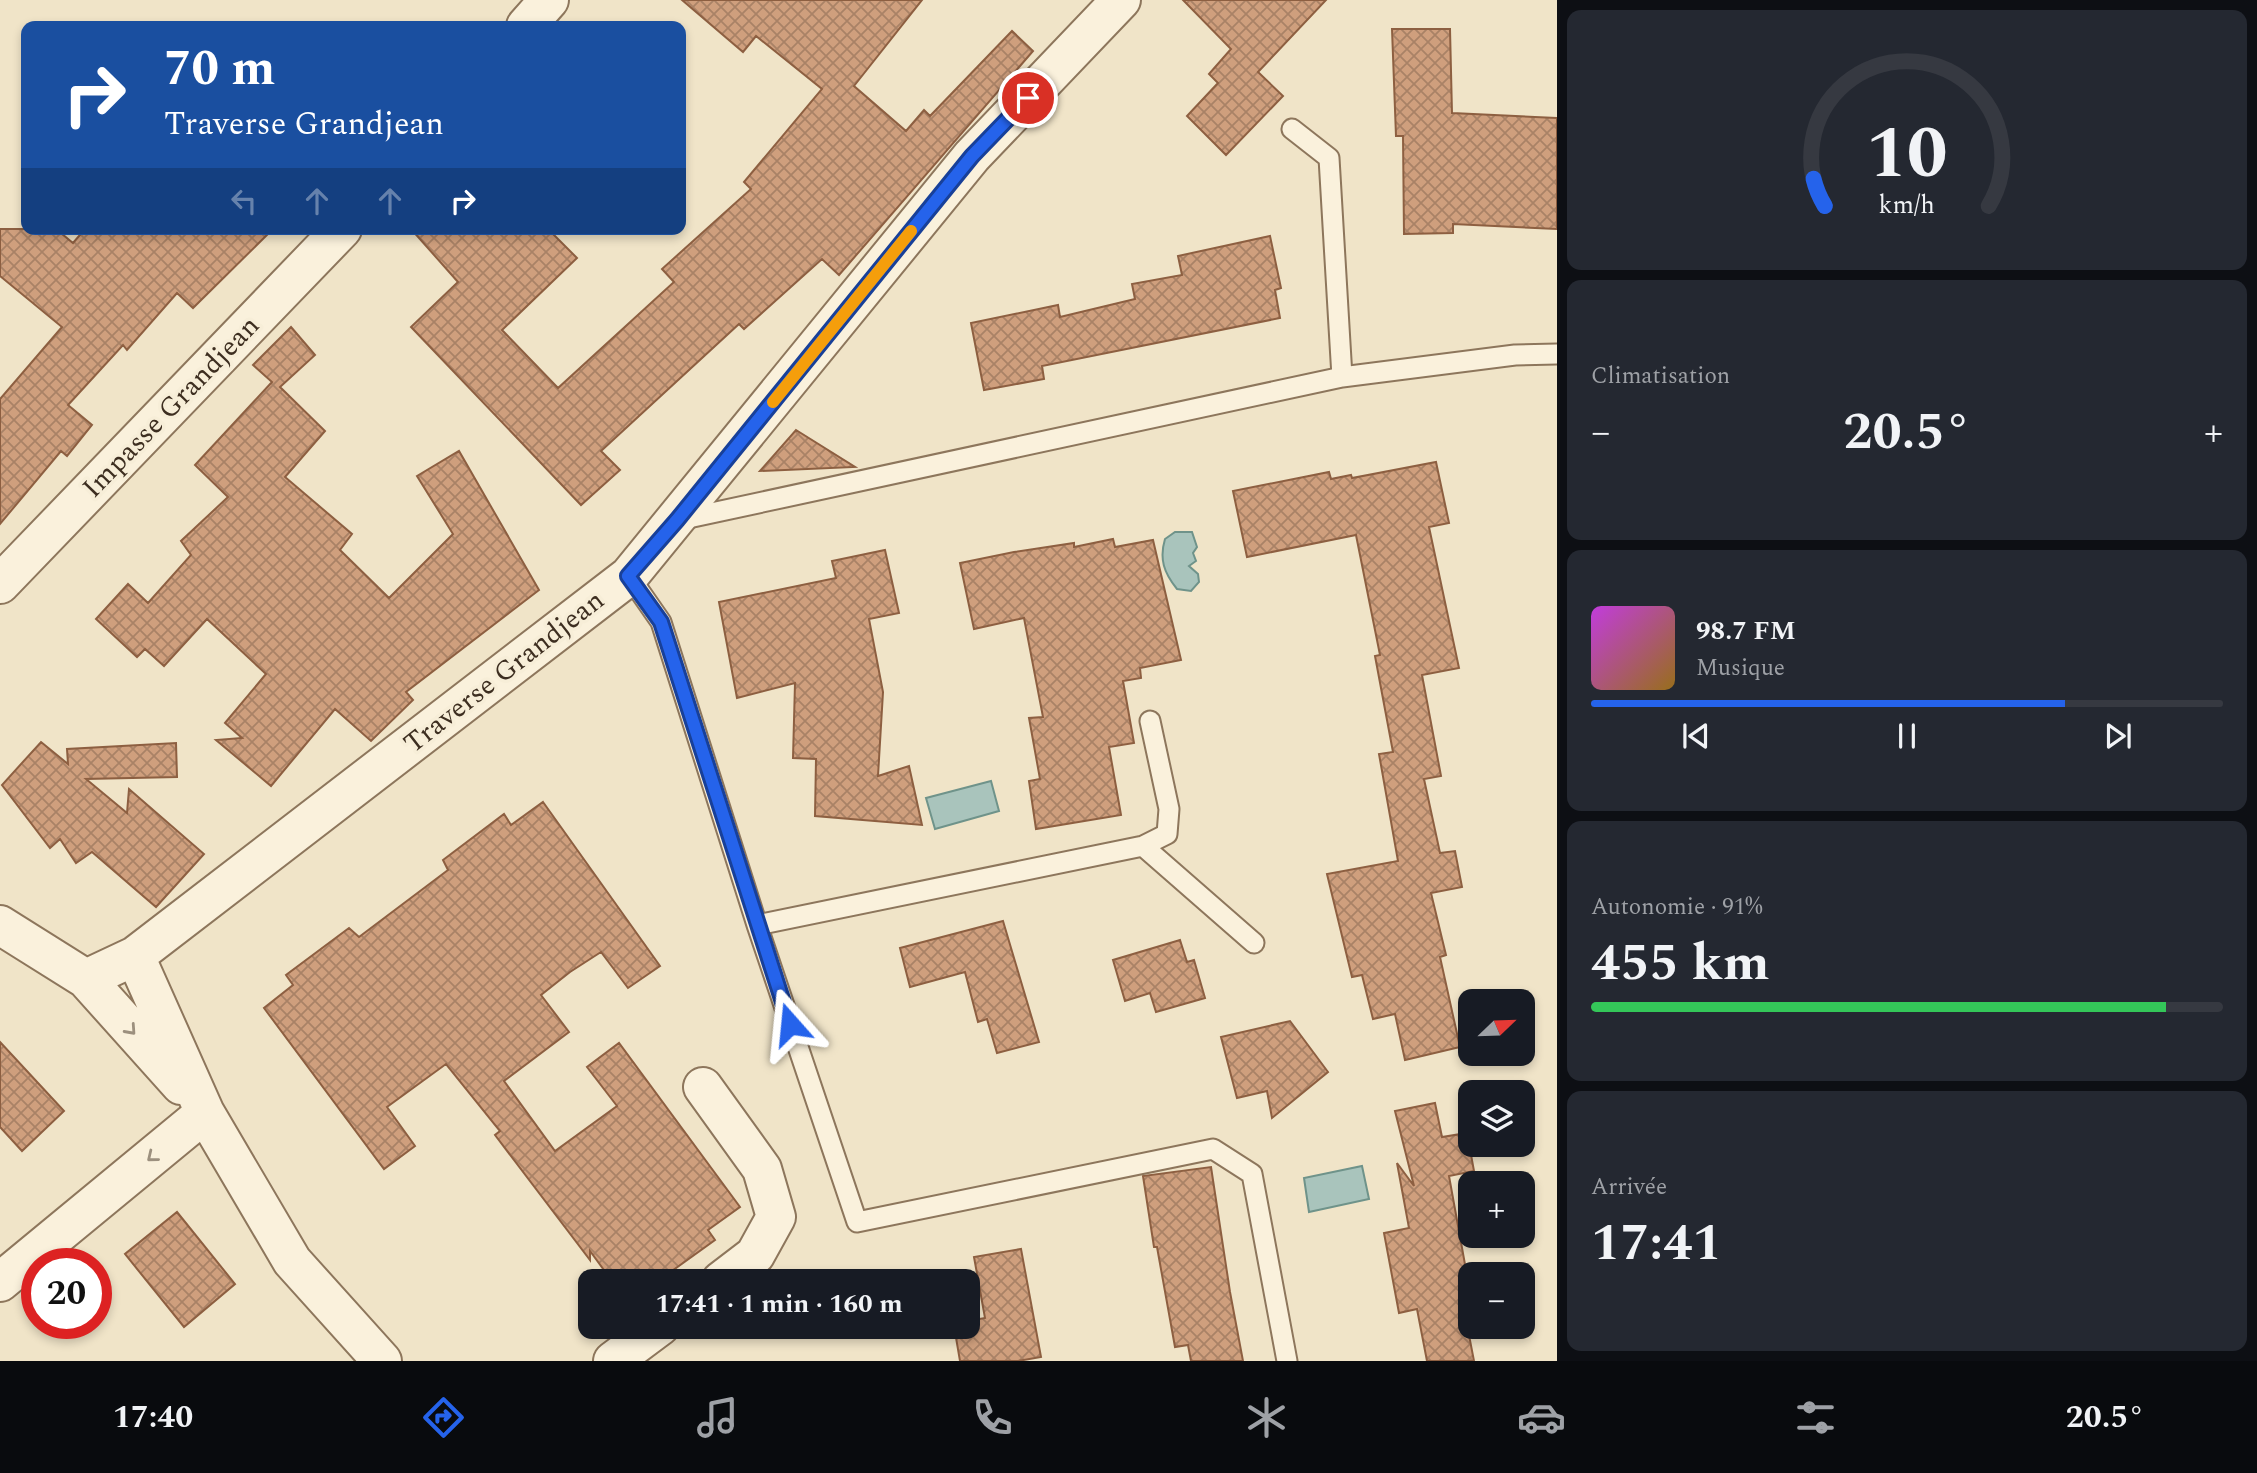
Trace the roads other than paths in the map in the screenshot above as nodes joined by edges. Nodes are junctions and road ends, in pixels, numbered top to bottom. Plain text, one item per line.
1 (549, 0) edge
2 (1121, 0) edge
3 (530, 21) edge
4 (1292, 129) dead end
5 (336, 235) edge
6 (1557, 354) edge
7 (1342, 377) junction
8 (677, 520) junction
9 (628, 576) junction
10 (0, 584) edge
11 (1150, 722) dead end
12 (1143, 846) junction
13 (0, 925) edge
14 (757, 925) junction
15 (1254, 943) dead end
16 (135, 956) junction
17 (86, 979) junction
18 (704, 1087) dead end
19 (205, 1113) junction
20 (736, 1269) edge
21 (0, 1282) edge
22 (643, 1339) edge
23 (382, 1361) edge
24 (613, 1361) edge
25 (1287, 1361) edge

1 - 3 street
2 - 8 street, Traverse Grandjean
4 - 7 lane
5 - 10 street, Impasse Grandjean
6 - 7 lane
7 - 8 lane
8 - 9 street, Traverse Grandjean
9 - 14 lane
9 - 16 street, Traverse Grandjean
11 - 12 lane
12 - 14 lane
12 - 15 lane
13 - 17 street
14 - 25 lane
16 - 17 street, Traverse Grandjean
16 - 19 street
17 -> 19 street
18 - 20 street
19 -> 21 street
19 - 23 street
22 - 24 street

